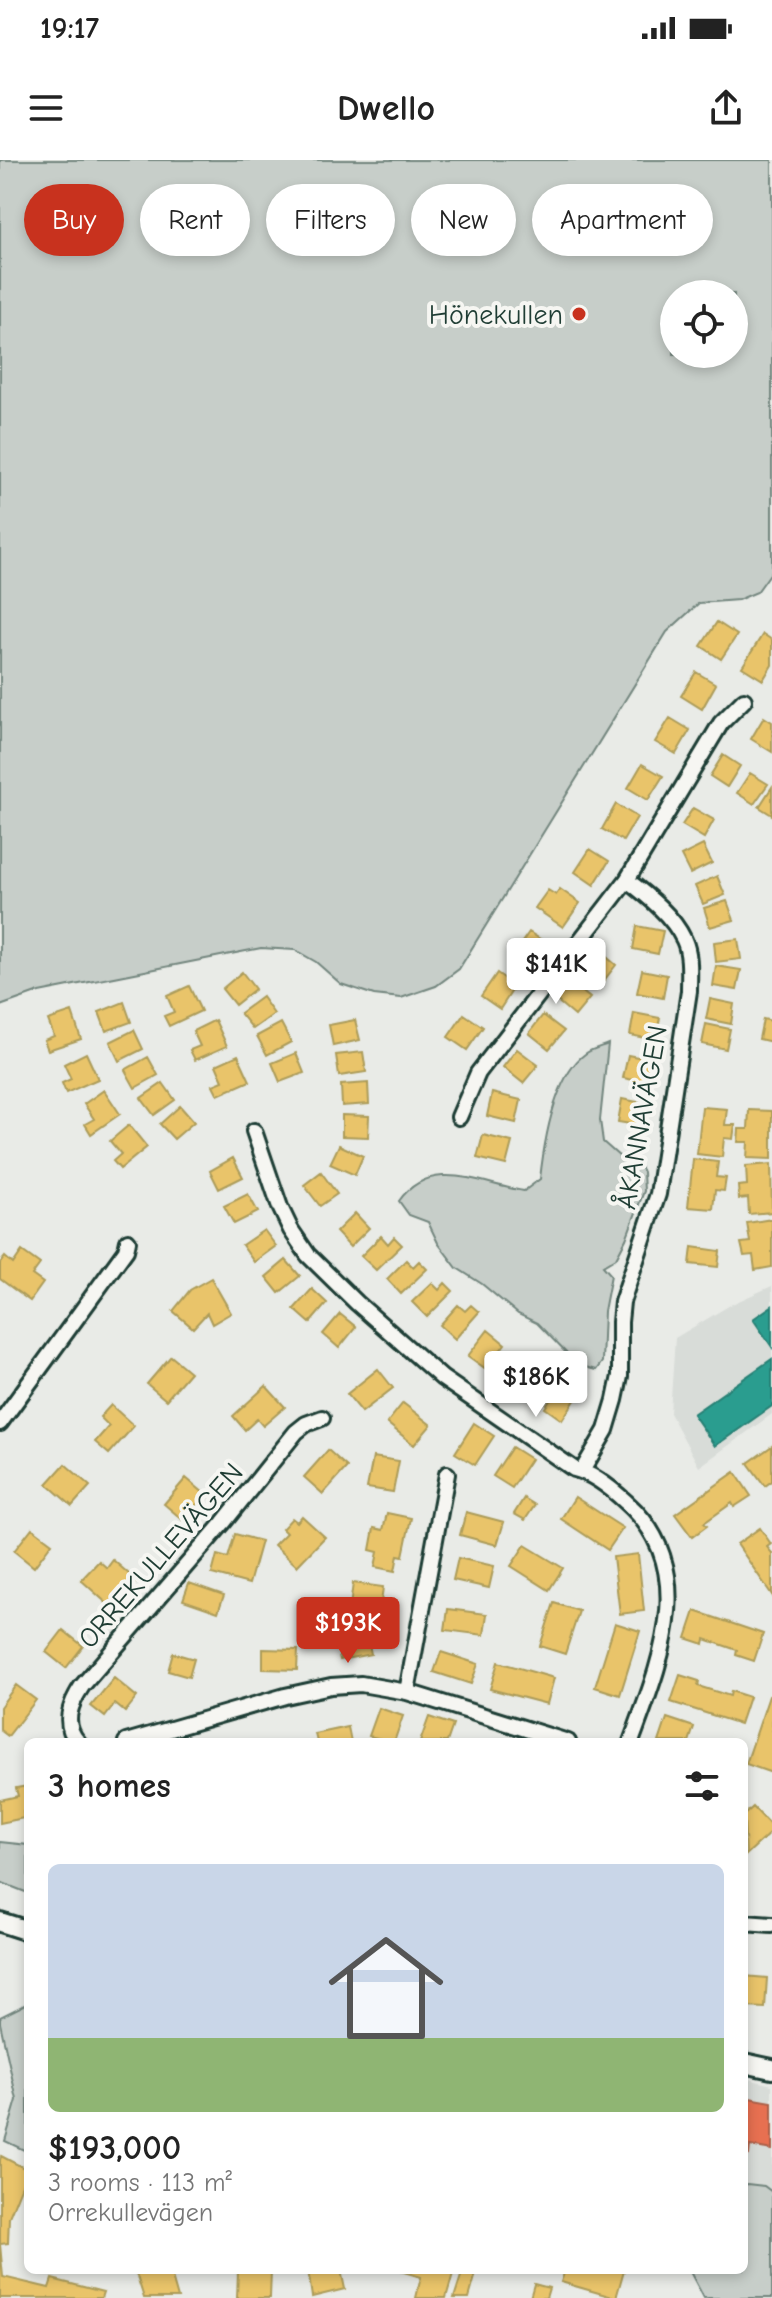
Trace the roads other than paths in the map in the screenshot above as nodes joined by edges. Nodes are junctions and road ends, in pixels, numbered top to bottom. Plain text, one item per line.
1 (744, 700) dead end
2 (627, 880) junction
3 (459, 1117) dead end
4 (254, 1131) dead end
5 (128, 1241) dead end
6 (322, 1418) dead end
7 (0, 1423) edge
8 (582, 1471) junction
9 (447, 1474) dead end
10 (407, 1692) junction
11 (76, 1738) edge
12 (141, 1738) edge
13 (555, 1738) edge
14 (632, 1738) edge
15 (0, 1922) edge
16 (748, 1923) edge
17 (772, 1925) edge
18 (24, 1930) edge
19 (748, 2064) edge
20 (772, 2069) edge

1 - 2 street
2 - 3 street
2 - 8 street, ÅKANNAVÄGEN
4 - 8 street
5 - 7 street
6 - 11 street, ORREKULLEVÄGEN
8 - 14 street
9 - 10 street
10 - 12 street
10 - 13 street
15 - 18 street
16 - 17 street
19 - 20 street

